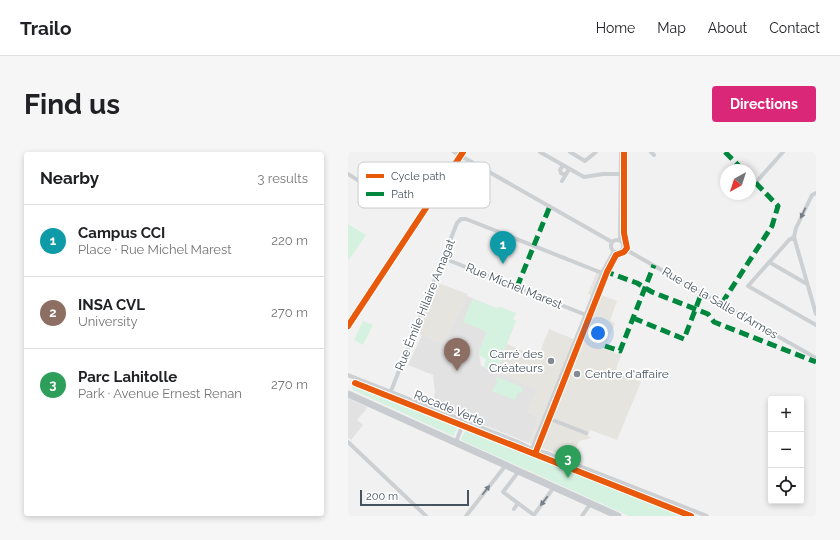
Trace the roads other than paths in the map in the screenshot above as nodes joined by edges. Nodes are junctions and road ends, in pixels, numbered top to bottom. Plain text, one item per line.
1 (540, 152) edge
2 (570, 152) edge
3 (596, 152) edge
4 (621, 152) edge
5 (783, 152) edge
6 (459, 153) edge
7 (453, 162) edge
8 (474, 162) edge
9 (563, 165) junction
10 (569, 169) junction
11 (490, 171) edge
12 (621, 174) junction
13 (565, 175) junction
14 (349, 176) edge
15 (757, 180) dead end
16 (358, 181) edge
17 (562, 181) dead end
18 (816, 193) edge
19 (424, 208) edge
20 (794, 237) junction
21 (620, 240) junction
22 (612, 242) junction
23 (623, 248) junction
24 (614, 251) junction
25 (443, 258) junction
26 (769, 262) junction
27 (602, 273) junction
28 (807, 284) junction
29 (586, 314) junction
30 (816, 314) edge
31 (816, 325) edge
32 (348, 326) edge
33 (816, 358) edge
34 (348, 375) edge
35 (391, 391) junction
36 (349, 395) edge
37 (545, 417) junction
38 (464, 421) junction
39 (586, 433) dead end
40 (348, 442) edge
41 (456, 442) junction
42 (532, 450) junction
43 (506, 465) junction
44 (520, 471) junction
45 (554, 486) junction
46 (518, 503) junction
47 (591, 503) junction
48 (514, 510) dead end
49 (608, 514) edge
50 (534, 515) edge
51 (426, 516) edge
52 (466, 516) edge
53 (582, 516) edge
54 (618, 516) edge
55 (707, 516) edge

1 - 9 street
2 - 3 street
4 - 12 street
5 - 15 street
6 - 7 main road
6 - 8 street
9 - 10 street
9 - 13 street
10 - 12 street
10 - 13 street
11 - 22 street
12 - 21 street
13 - 17 street
14 - 16 street
18 -> 20 street
19 - 32 main road
20 - 26 street
20 - 28 street
21 - 22 street
21 - 23 street
22 - 24 street
23 - 24 street
23 - 33 street, Rue de la Salle d'Armes
24 - 27 street
25 - 27 street, Rue Émile Hilaire Amagat
25 - 29 street, Rue Michel Marest
25 - 35 street, Rue Émile Hilaire Amagat
26 - 28 street
26 - 31 street
27 - 29 street
28 - 30 street
29 - 37 street
34 - 35 street
35 - 38 street
36 - 41 main road
37 - 39 street
37 - 42 street
38 - 41 street
38 - 42 street
40 - 51 street
41 - 43 main road
42 - 55 street
43 - 44 main road
52 -> 43 street
44 - 45 main road
44 - 46 street
45 - 47 main road
45 -> 50 street
46 - 48 street
46 - 50 street
47 - 49 main road
47 - 53 street
49 - 54 main road

